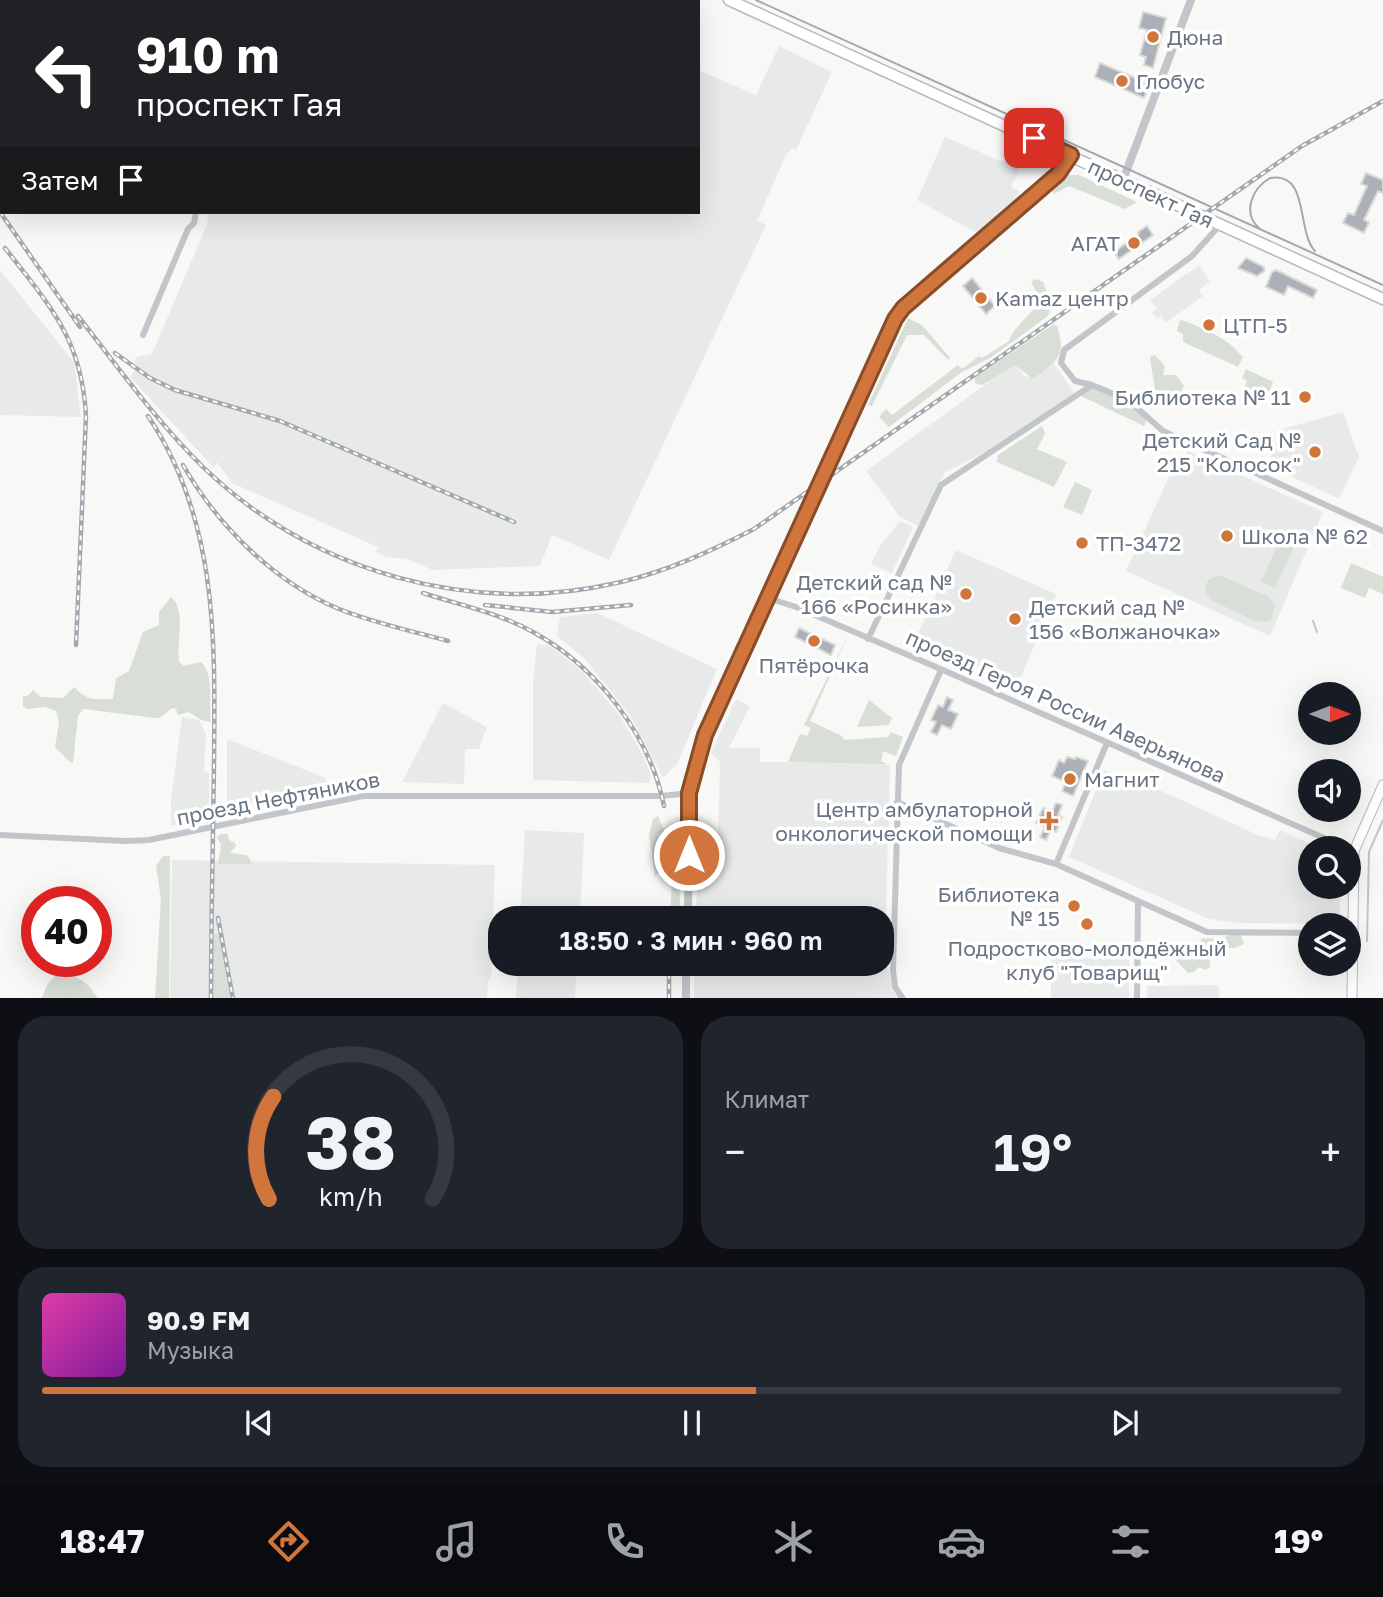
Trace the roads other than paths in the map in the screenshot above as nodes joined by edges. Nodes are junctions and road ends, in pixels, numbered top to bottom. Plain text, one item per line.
1 (729, 0) edge
2 (1191, 0) edge
3 (1071, 155) junction
4 (1123, 180) junction
5 (196, 214) edge
6 (1220, 225) junction
7 (1383, 299) edge
8 (143, 335) dead end
9 (1075, 381) junction
10 (1092, 385) junction
11 (1078, 397) junction
12 (1383, 531) edge
13 (768, 598) junction
14 (869, 639) junction
15 (941, 670) junction
16 (1107, 743) junction
17 (1383, 785) edge
18 (689, 793) junction
19 (897, 802) junction
20 (0, 835) edge
21 (1321, 836) edge
22 (1358, 836) edge
23 (1056, 864) junction
24 (1139, 902) junction
25 (688, 906) edge
26 (1298, 933) edge
27 (687, 976) edge
28 (1352, 976) edge
29 (686, 998) edge
30 (902, 998) edge
31 (1137, 998) edge
32 (1352, 998) edge

1 - 3 main road, проспект Гая
2 - 4 street
3 - 4 main road, проспект Гая
3 - 13 street
4 - 6 main road, проспект Гая
5 - 8 street
6 - 7 main road, проспект Гая
6 - 9 street
9 - 10 street
9 - 11 street
10 - 11 street
10 - 12 street
11 - 14 street
13 - 14 street, проезд Героя России Аверьянова
13 - 18 street
14 - 15 street, проезд Героя России Аверьянова
15 - 16 street, проезд Героя России Аверьянова
15 - 19 street
16 - 21 street, проезд Героя России Аверьянова
16 - 23 street
17 - 22 main road
18 - 20 street, проезд Нефтяников
18 - 25 street
19 - 23 street
19 - 30 street
23 - 24 street
24 - 26 street
24 - 31 street
27 - 29 street
28 - 32 main road

